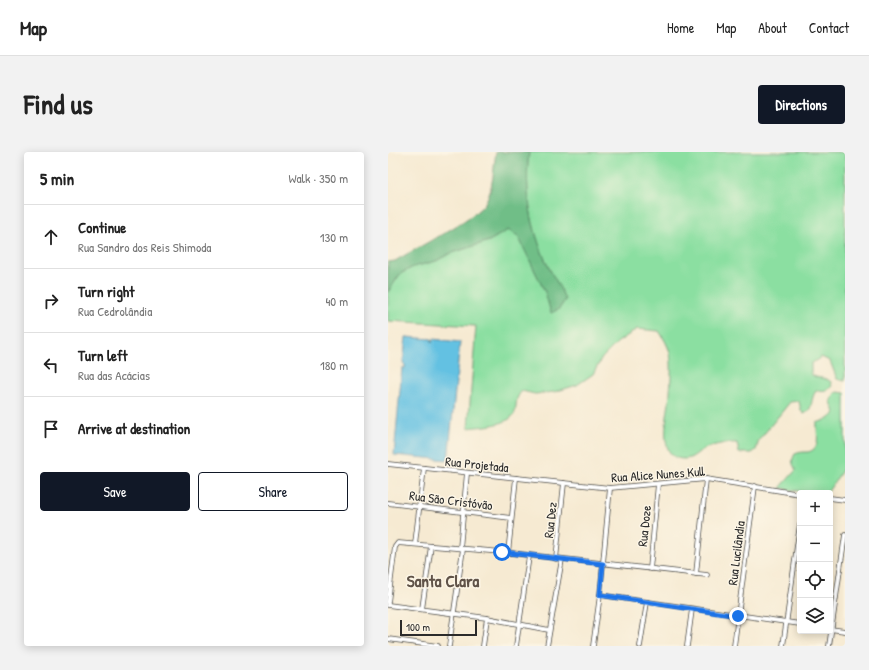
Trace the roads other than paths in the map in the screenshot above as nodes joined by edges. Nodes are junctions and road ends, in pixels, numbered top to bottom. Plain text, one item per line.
1 (388, 464) edge
2 (424, 468) junction
3 (467, 472) junction
4 (516, 478) junction
5 (706, 479) junction
6 (564, 483) junction
7 (658, 484) junction
8 (755, 486) junction
9 (610, 488) junction
10 (797, 493) edge
11 (833, 498) edge
12 (845, 500) edge
13 (388, 503) edge
14 (419, 507) junction
15 (464, 512) junction
16 (511, 518) junction
17 (800, 526) edge
18 (845, 534) edge
19 (415, 544) junction
20 (431, 546) junction
21 (462, 549) junction
22 (508, 553) junction
23 (529, 556) junction
24 (556, 558) junction
25 (562, 559) junction
26 (603, 564) junction
27 (650, 569) junction
28 (696, 574) junction
29 (707, 575) dead end
30 (600, 595) junction
31 (647, 602) junction
32 (388, 603) edge
33 (422, 609) junction
34 (692, 609) junction
35 (454, 614) junction
36 (833, 615) edge
37 (738, 616) junction
38 (487, 618) junction
39 (787, 622) junction
40 (520, 624) junction
41 (797, 624) edge
42 (833, 629) edge
43 (549, 630) junction
44 (845, 631) edge
45 (830, 634) edge
46 (388, 639) edge
47 (438, 646) edge
48 (449, 646) edge
49 (483, 646) edge
50 (516, 646) edge
51 (547, 646) edge
52 (593, 646) edge
53 (640, 646) edge
54 (687, 646) edge
55 (734, 646) edge
56 (783, 646) edge
57 (829, 646) edge

1 - 2 street, Rua Projetada
2 - 3 street, Rua Projetada
2 - 14 street
3 - 4 street, Rua Projetada
3 - 15 street
4 - 6 street, Rua Projetada
4 - 16 street
5 - 7 street, Rua Alice Nunes Kull
5 - 8 street, Rua Alice Nunes Kull
5 - 28 street
6 - 9 street, Rua Alice Nunes Kull
6 - 24 street, Rua Dez
7 - 9 street, Rua Alice Nunes Kull
7 - 27 street, Rua Doze
8 - 10 street, Rua Alice Nunes Kull
8 - 37 street, Rua Lucilândia
9 - 26 street
11 - 12 street
13 - 14 street, Rua São Cristóvão
14 - 15 street, Rua São Cristóvão
14 - 19 street
15 - 16 street, Rua São Cristóvão
15 - 21 street
16 - 22 street
17 - 39 street
18 - 36 street
19 - 20 street
19 - 32 street
20 - 21 street
20 - 33 street
21 - 22 street
21 - 35 street
22 - 23 street
23 - 24 street
23 - 40 street
24 - 25 street
25 - 26 street
25 - 43 street
26 - 27 street
26 - 30 street
27 - 28 street
28 - 29 street
30 - 31 street
30 - 52 street
31 - 34 street
31 - 53 street
32 - 33 street
33 - 35 street
34 - 37 street
34 - 54 street
35 - 38 street
35 - 48 street
37 - 39 street
37 - 55 street, Rua Lucilândia
38 - 40 street
38 - 49 street
39 - 41 street
39 - 56 street
40 - 43 street
40 - 50 street
42 - 44 street
43 - 51 street
45 - 57 street
46 - 47 street

